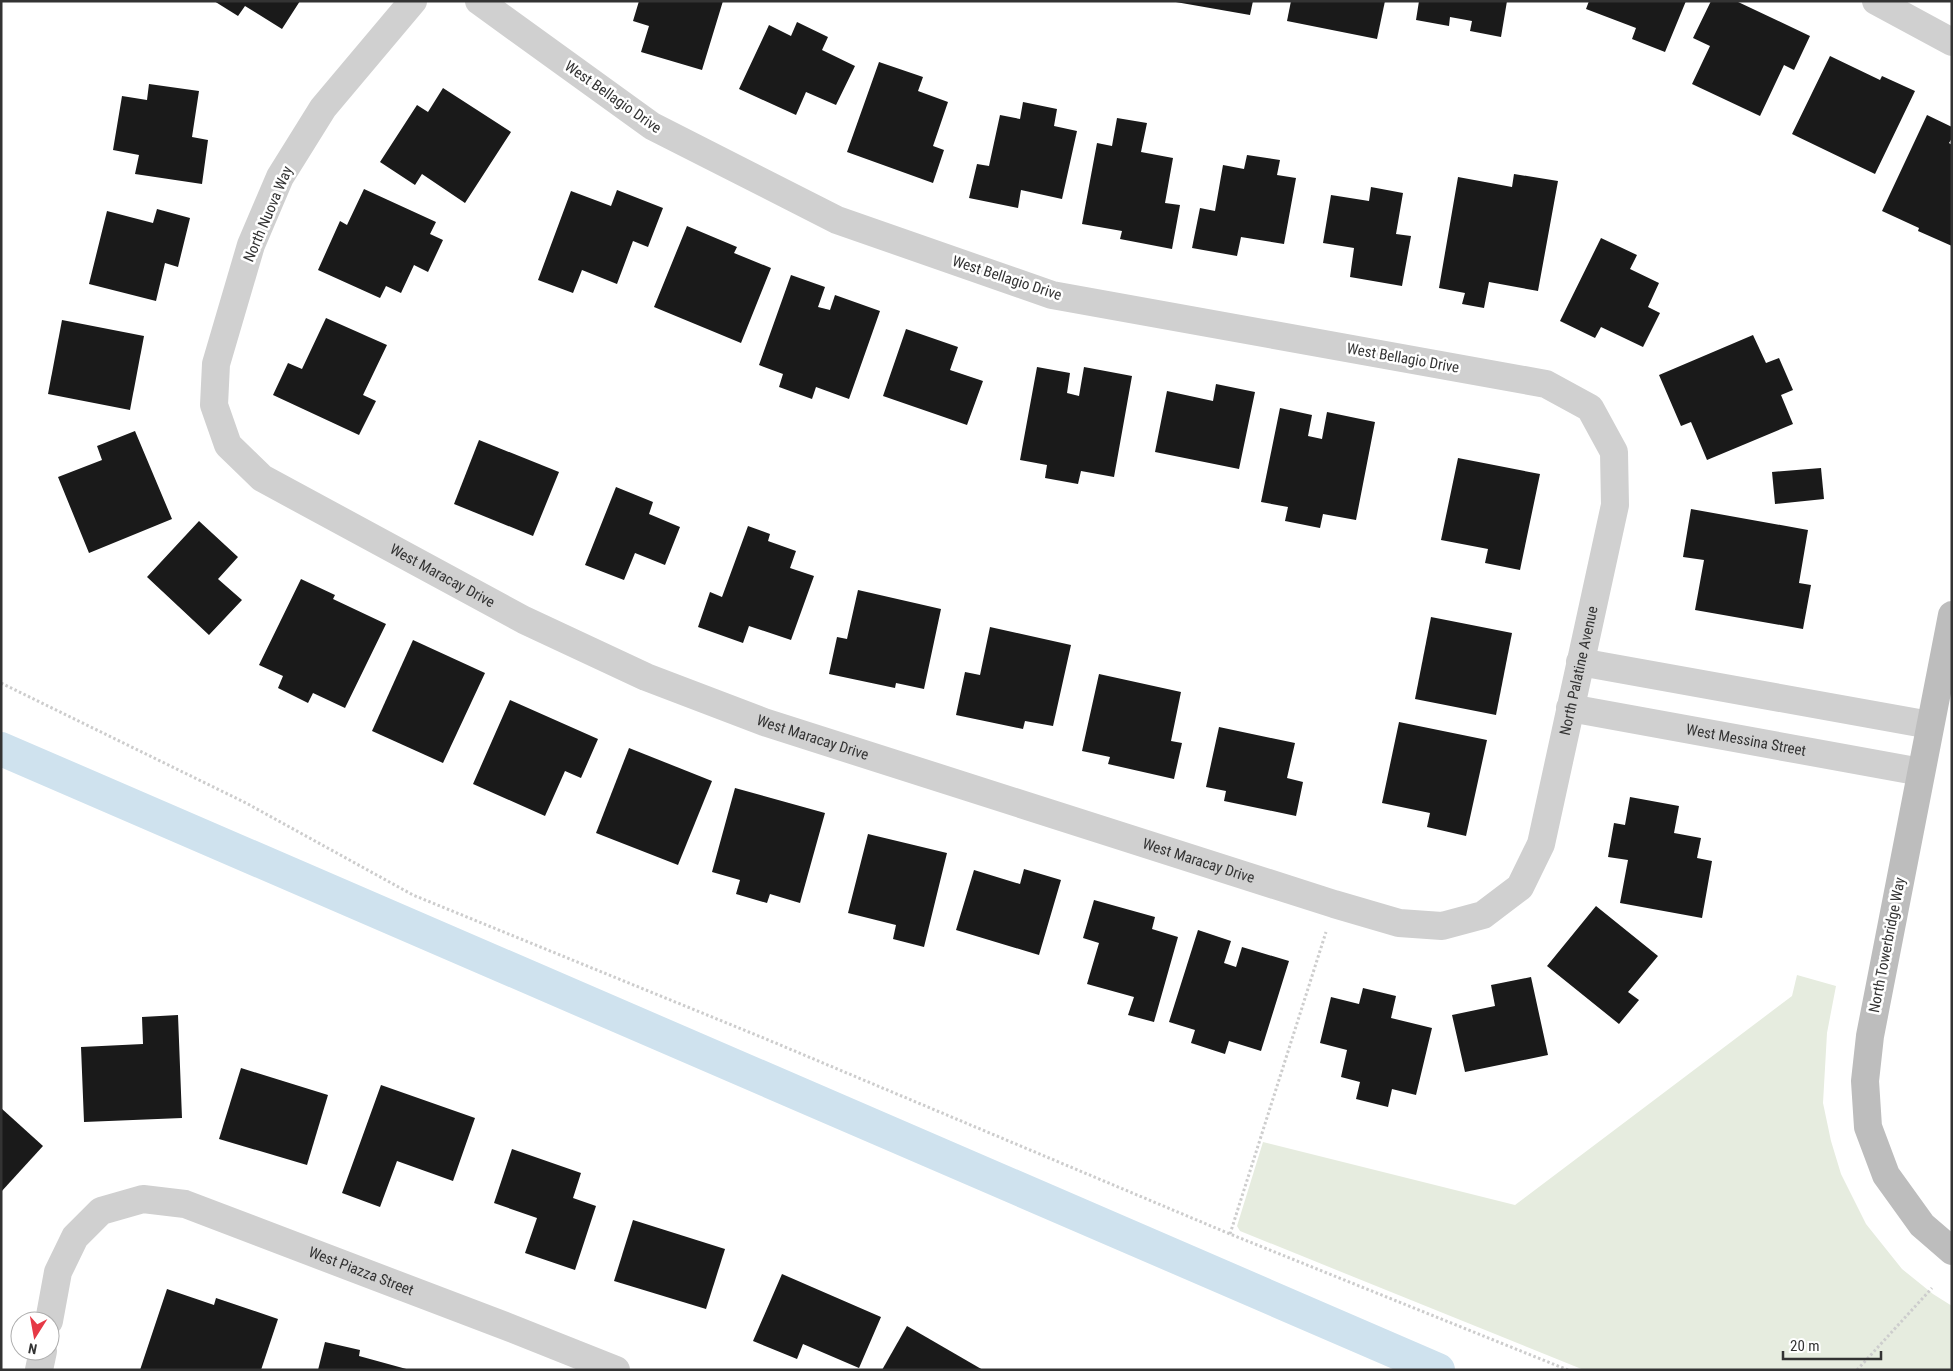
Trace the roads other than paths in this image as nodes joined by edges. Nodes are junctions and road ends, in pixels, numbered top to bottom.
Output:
1 (413, 1) edge
2 (479, 1) edge
3 (1876, 1) edge
4 (1952, 42) edge
5 (214, 405) joint
6 (1590, 408) joint
7 (1952, 615) edge
8 (1580, 662) junction
9 (1570, 708) junction
10 (1930, 725) junction
11 (1921, 772) junction
12 (1483, 915) joint
13 (1952, 1251) edge
14 (51, 1311) edge
15 (616, 1370) edge

1 - 5 street, North Nuova Way
2 - 6 street, West Bellagio Drive
3 - 4 street
5 - 12 street, West Maracay Drive
6 - 8 street, North Palatine Avenue
7 - 10 street, North Towerbridge Way
8 - 9 street, North Palatine Avenue
8 - 10 street
9 - 11 street, West Messina Street
9 - 12 street, North Palatine Avenue
10 - 11 street, North Towerbridge Way
11 - 13 street, North Towerbridge Way
14 - 15 street, West Piazza Street

